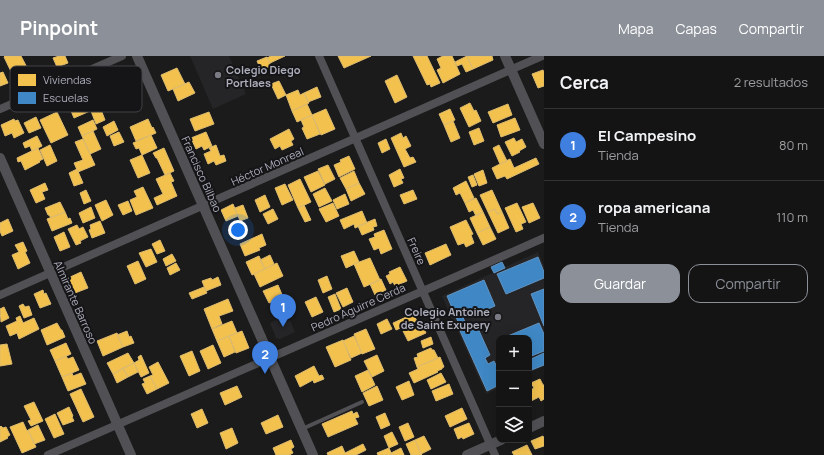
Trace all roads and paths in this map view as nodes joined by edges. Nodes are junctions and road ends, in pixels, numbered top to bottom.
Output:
1 (122, 56) edge
2 (137, 56) edge
3 (319, 56) edge
4 (505, 56) edge
5 (542, 56) edge
6 (99, 66) edge
7 (141, 66) edge
8 (142, 67) edge
9 (511, 70) junction
10 (10, 105) edge
11 (0, 109) edge
12 (356, 138) junction
13 (544, 144) edge
14 (0, 158) edge
15 (203, 206) junction
16 (544, 238) edge
17 (50, 272) junction
18 (423, 291) junction
19 (0, 295) edge
20 (270, 358) junction
21 (362, 402) dead end
22 (544, 421) edge
23 (118, 425) junction
24 (532, 427) edge
25 (302, 429) junction
26 (496, 443) edge
27 (491, 445) junction
28 (48, 455) edge
29 (131, 455) edge
30 (313, 455) edge
31 (467, 455) edge
32 (495, 455) edge

1 - 6 street
2 - 7 street, Francisco Bilbao
3 - 12 street, Freire
4 - 9 street
5 - 9 street, Héctor Monreal
8 - 15 street, Francisco Bilbao
9 - 12 street, Héctor Monreal
9 - 13 street
10 - 11 street
12 - 15 street, Héctor Monreal
12 - 18 street, Freire
14 - 17 street, Almirante Barroso
15 - 17 street, Héctor Monreal
15 - 20 street, Francisco Bilbao
16 - 18 street, Pedro Aguirre Cerda
17 - 19 street, Héctor Monreal
17 - 23 street, Almirante Barroso
18 - 20 street, Pedro Aguirre Cerda
18 - 27 street, Freire
20 - 23 street, Pedro Aguirre Cerda
20 - 25 street, Francisco Bilbao
21 - 25 lane
22 - 24 street
23 - 28 street, Pedro Aguirre Cerda
23 - 29 street, Almirante Barroso
25 - 30 street, Francisco Bilbao
26 - 27 street
27 - 31 street
27 - 32 street, Freire

